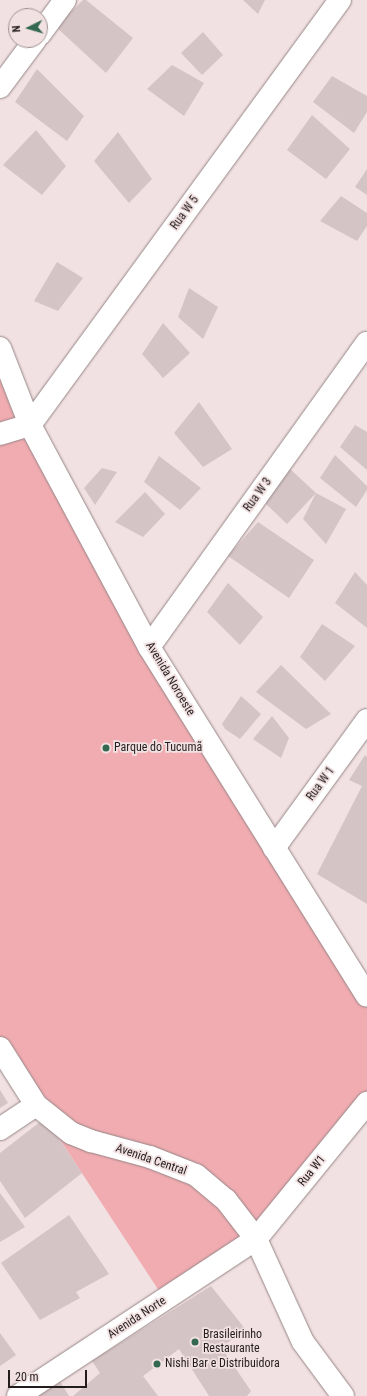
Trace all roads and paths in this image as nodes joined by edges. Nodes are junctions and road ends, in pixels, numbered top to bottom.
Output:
1 (65, 0) edge
2 (340, 0) edge
3 (48, 23) edge
4 (29, 48) edge
5 (0, 87) edge
6 (367, 343) edge
7 (0, 348) edge
8 (30, 425) junction
9 (0, 434) edge
10 (149, 647) junction
11 (367, 720) edge
12 (274, 848) junction
13 (367, 996) edge
14 (0, 1048) edge
15 (367, 1103) edge
16 (36, 1105) junction
17 (0, 1129) edge
18 (256, 1239) junction
19 (18, 1396) edge
20 (343, 1396) edge

1 - 3 street
2 - 8 street, Rua W 5
4 - 5 street
6 - 10 street, Rua W 3
7 - 8 street, Avenida Noroeste
8 - 9 street
8 - 10 street, Avenida Noroeste
10 - 12 street, Avenida Noroeste
11 - 12 street, Rua W 1
12 - 13 street, Avenida Noroeste
14 - 16 street, Avenida Central
15 - 18 street, Rua W1
16 - 17 street
16 - 18 street, Avenida Central
18 - 19 street, Avenida Norte
18 - 20 street, Avenida Central

